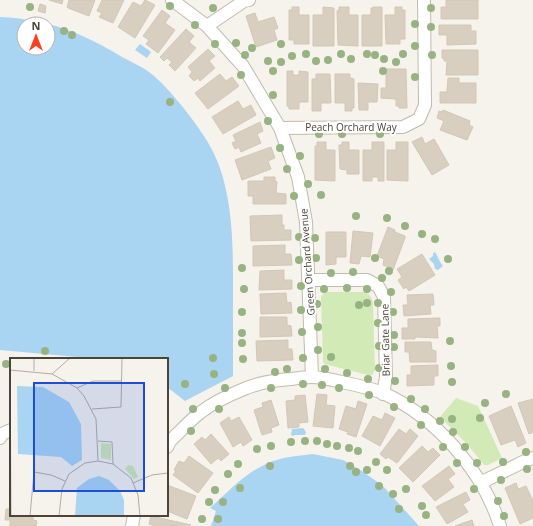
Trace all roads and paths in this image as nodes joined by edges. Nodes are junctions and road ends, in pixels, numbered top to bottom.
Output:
1 (172, 0) edge
2 (249, 0) edge
3 (424, 0) edge
4 (207, 26) junction
5 (280, 128) junction
6 (309, 280) junction
7 (312, 377) junction
8 (383, 394) junction
9 (10, 430) edge
10 (0, 438) edge
11 (168, 445) edge
12 (533, 458) edge
13 (480, 483) junction
14 (134, 516) edge
15 (132, 526) edge
16 (500, 526) edge

1 - 4 street, Green Orchard Avenue
2 - 4 street
3 - 5 street, Peach Orchard Way
4 - 5 street, Green Orchard Avenue
5 - 6 street, Green Orchard Avenue
6 - 7 street, Green Orchard Avenue
6 - 8 street, Briar Gate Lane
7 - 8 street
7 - 11 street
8 - 13 street
9 - 10 street
12 - 13 street
13 - 16 street
14 - 15 street

